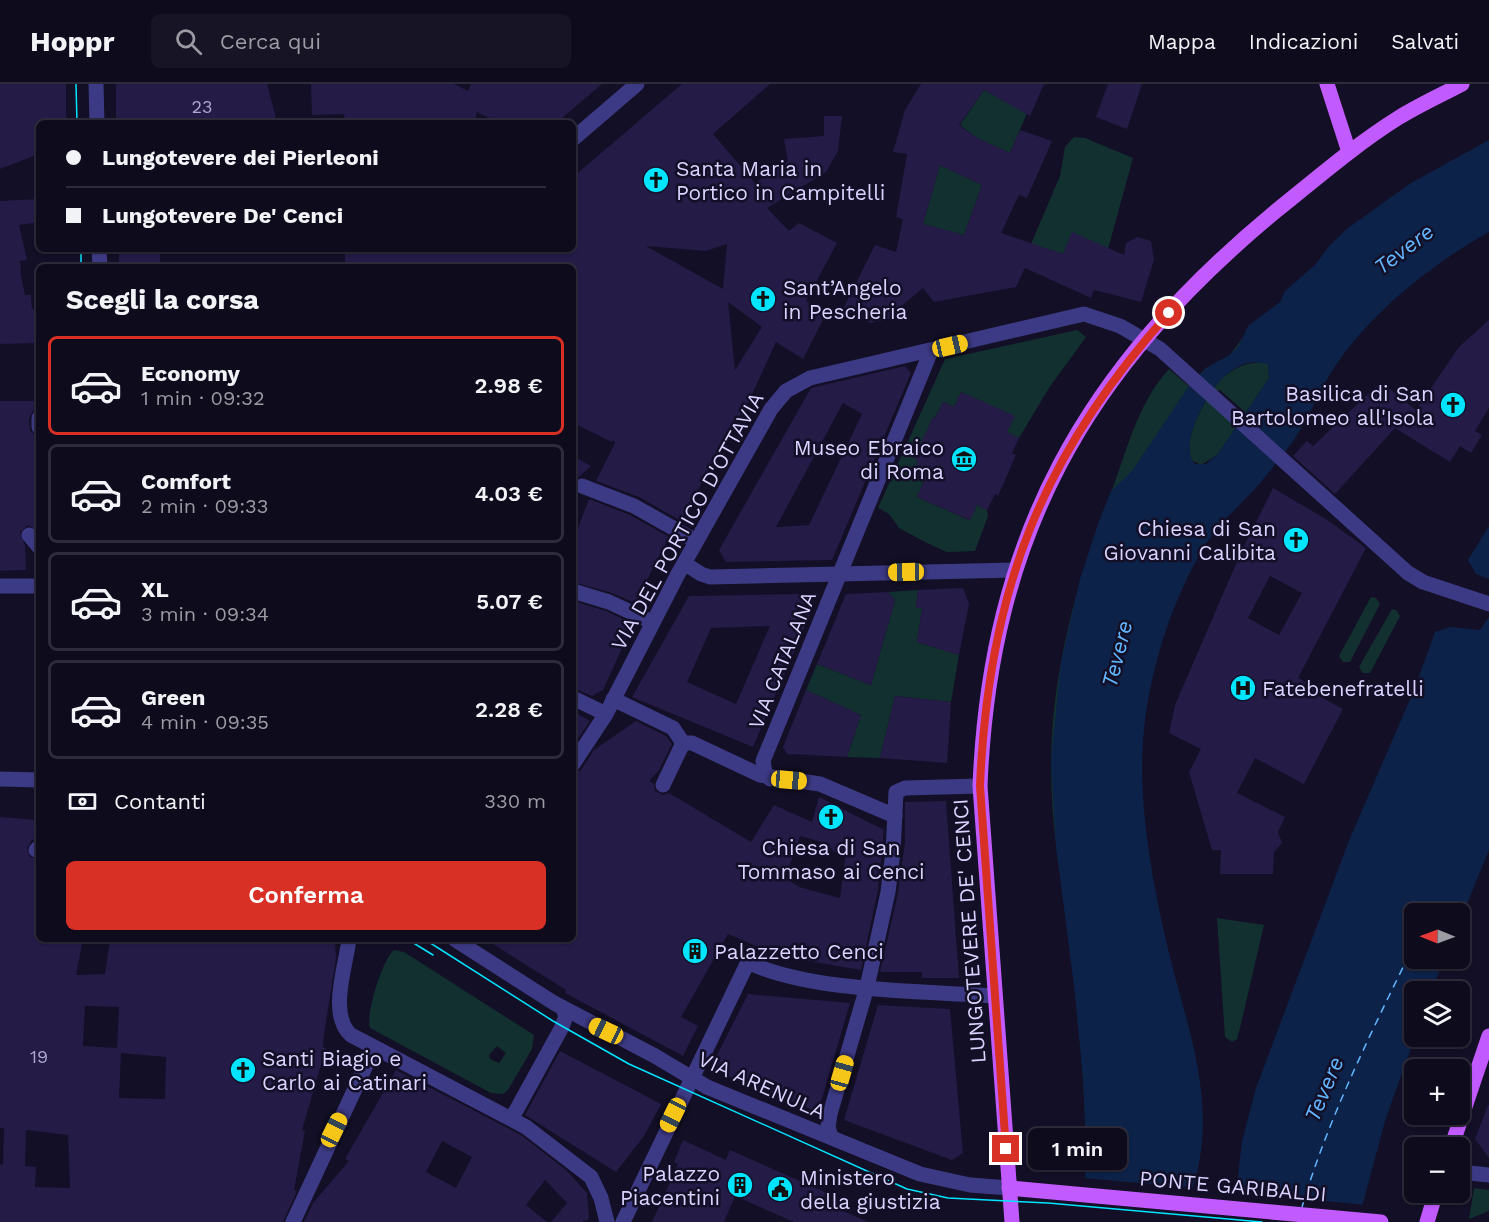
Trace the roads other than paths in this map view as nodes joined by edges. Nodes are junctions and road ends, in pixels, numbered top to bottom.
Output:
1 (96, 84) edge
2 (636, 84) edge
3 (1326, 84) edge
4 (1462, 84) edge
5 (97, 120) edge
6 (576, 136) edge
7 (1349, 152) junction
8 (1146, 339) junction
9 (931, 351) junction
10 (582, 486) dead end
11 (696, 541) junction
12 (684, 562) junction
13 (1015, 570) junction
14 (840, 574) junction
15 (0, 586) edge
16 (36, 586) edge
17 (576, 592) edge
18 (1489, 604) edge
19 (652, 622) junction
20 (576, 699) edge
21 (613, 699) junction
22 (606, 714) junction
23 (683, 743) junction
24 (576, 759) edge
25 (763, 761) junction
26 (744, 769) junction
27 (0, 779) edge
28 (770, 779) junction
29 (36, 780) edge
30 (663, 785) dead end
31 (980, 786) junction
32 (895, 816) junction
33 (350, 942) edge
34 (468, 944) edge
35 (867, 987) junction
36 (994, 996) junction
37 (563, 1009) junction
38 (1489, 1036) edge
39 (380, 1050) junction
40 (691, 1078) junction
41 (512, 1118) junction
42 (831, 1137) junction
43 (1455, 1137) edge
44 (1470, 1173) edge
45 (1489, 1175) edge
46 (1010, 1194) junction
47 (1433, 1203) edge
48 (1014, 1221) edge
49 (1377, 1221) edge
50 (294, 1222) edge
51 (607, 1222) edge
52 (623, 1222) edge
53 (1427, 1222) edge

1 - 5 street
2 - 6 street
3 - 7 main road
4 - 7 main road, LUNGOTEVERE DE' CENCI
7 - 8 main road, LUNGOTEVERE DE' CENCI
8 - 9 street, VIA DEL PORTICO D'OTTAVIA
8 - 13 main road, LUNGOTEVERE DE' CENCI
8 - 18 street
9 - 11 street, VIA DEL PORTICO D'OTTAVIA
9 - 14 street, VIA CATALANA
10 - 11 street
11 - 12 street, VIA DEL PORTICO D'OTTAVIA
12 - 14 street
12 - 19 street, VIA DEL PORTICO D'OTTAVIA
13 - 14 street
13 - 31 main road, LUNGOTEVERE DE' CENCI
14 - 25 street, VIA CATALANA
15 - 16 street
17 - 19 street
19 - 21 street, VIA DEL PORTICO D'OTTAVIA
20 - 22 street
21 - 22 street, VIA DEL PORTICO D'OTTAVIA
21 - 23 street
22 - 24 street, VIA DEL PORTICO D'OTTAVIA
23 - 26 street
23 - 30 street
25 - 26 street
25 - 28 street
26 - 28 street
27 - 29 street
28 - 32 street
31 - 32 street
31 - 36 main road, LUNGOTEVERE DE' CENCI
32 - 35 street
33 - 39 street
34 - 37 street, VIA ARENULA
35 - 36 street
35 - 40 street
35 - 42 street
36 - 46 main road, LUNGOTEVERE DE' CENCI
37 - 40 street, VIA ARENULA
37 - 41 street
38 - 43 main road
39 - 41 street
39 - 50 street
40 - 42 street, VIA ARENULA
40 - 52 street
41 - 51 street
42 - 46 street, VIA ARENULA
44 - 45 street
46 - 48 main road, LUNGOTEVERE DE' CENCI
46 - 49 main road, PONTE GARIBALDI
47 - 53 main road

